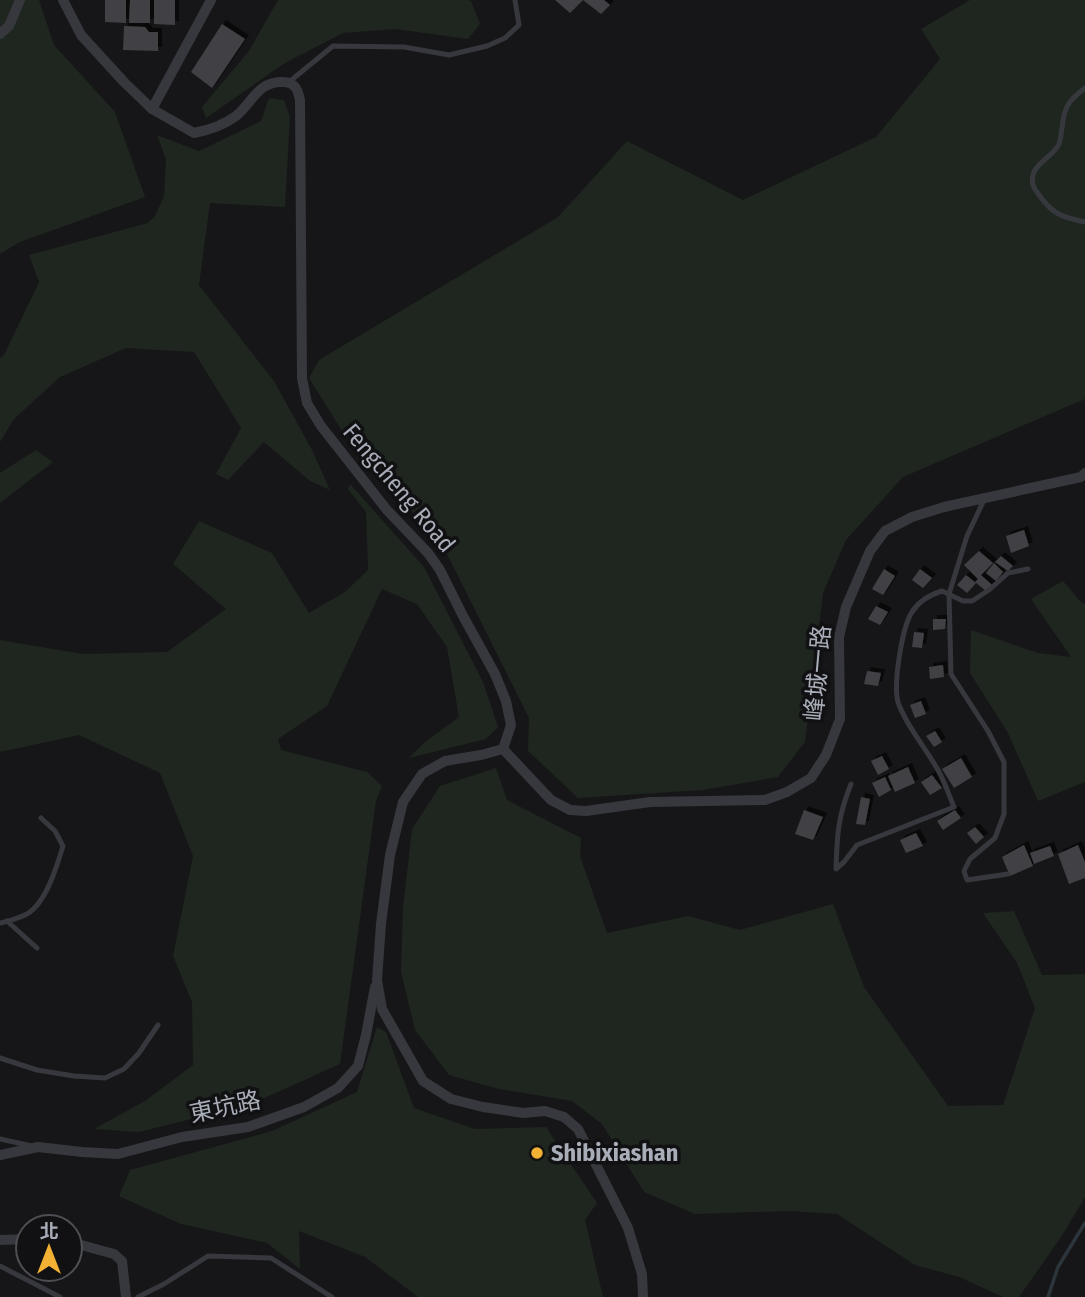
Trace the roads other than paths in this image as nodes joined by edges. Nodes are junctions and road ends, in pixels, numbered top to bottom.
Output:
1 (20, 0) edge
2 (63, 0) edge
3 (211, 0) edge
4 (514, 0) edge
5 (0, 34) edge
6 (289, 82) junction
7 (1085, 88) edge
8 (152, 109) junction
9 (1085, 222) edge
10 (1085, 473) edge
11 (985, 497) junction
12 (1028, 569) dead end
13 (949, 594) junction
14 (503, 749) junction
15 (851, 784) dead end
16 (41, 818) dead end
17 (1008, 874) dead end
18 (8, 921) junction
19 (0, 923) edge
20 (37, 948) dead end
21 (377, 980) junction
22 (158, 1025) dead end
23 (0, 1058) edge
24 (0, 1139) edge
25 (38, 1147) junction
26 (0, 1156) edge
27 (84, 1246) edge
28 (0, 1266) edge
29 (60, 1297) edge
30 (126, 1297) edge
31 (138, 1297) edge
32 (332, 1297) edge
33 (643, 1297) edge

1 - 5 street
2 - 8 street
3 - 8 street
4 - 6 lane
6 - 8 street
6 - 14 street, Fengcheng Road
7 - 9 lane
10 - 11 street, 峰城一路
11 - 13 lane
11 - 14 street, 峰城一路
12 - 13 lane
13 - 15 lane
13 - 17 lane
14 - 21 street
16 - 18 lane
18 - 19 lane
18 - 20 lane
21 - 25 street, 東坑路
21 - 33 street
22 - 23 lane
24 - 25 lane
25 - 26 street, 東坑路
27 - 30 street
28 - 29 lane
31 - 32 lane

